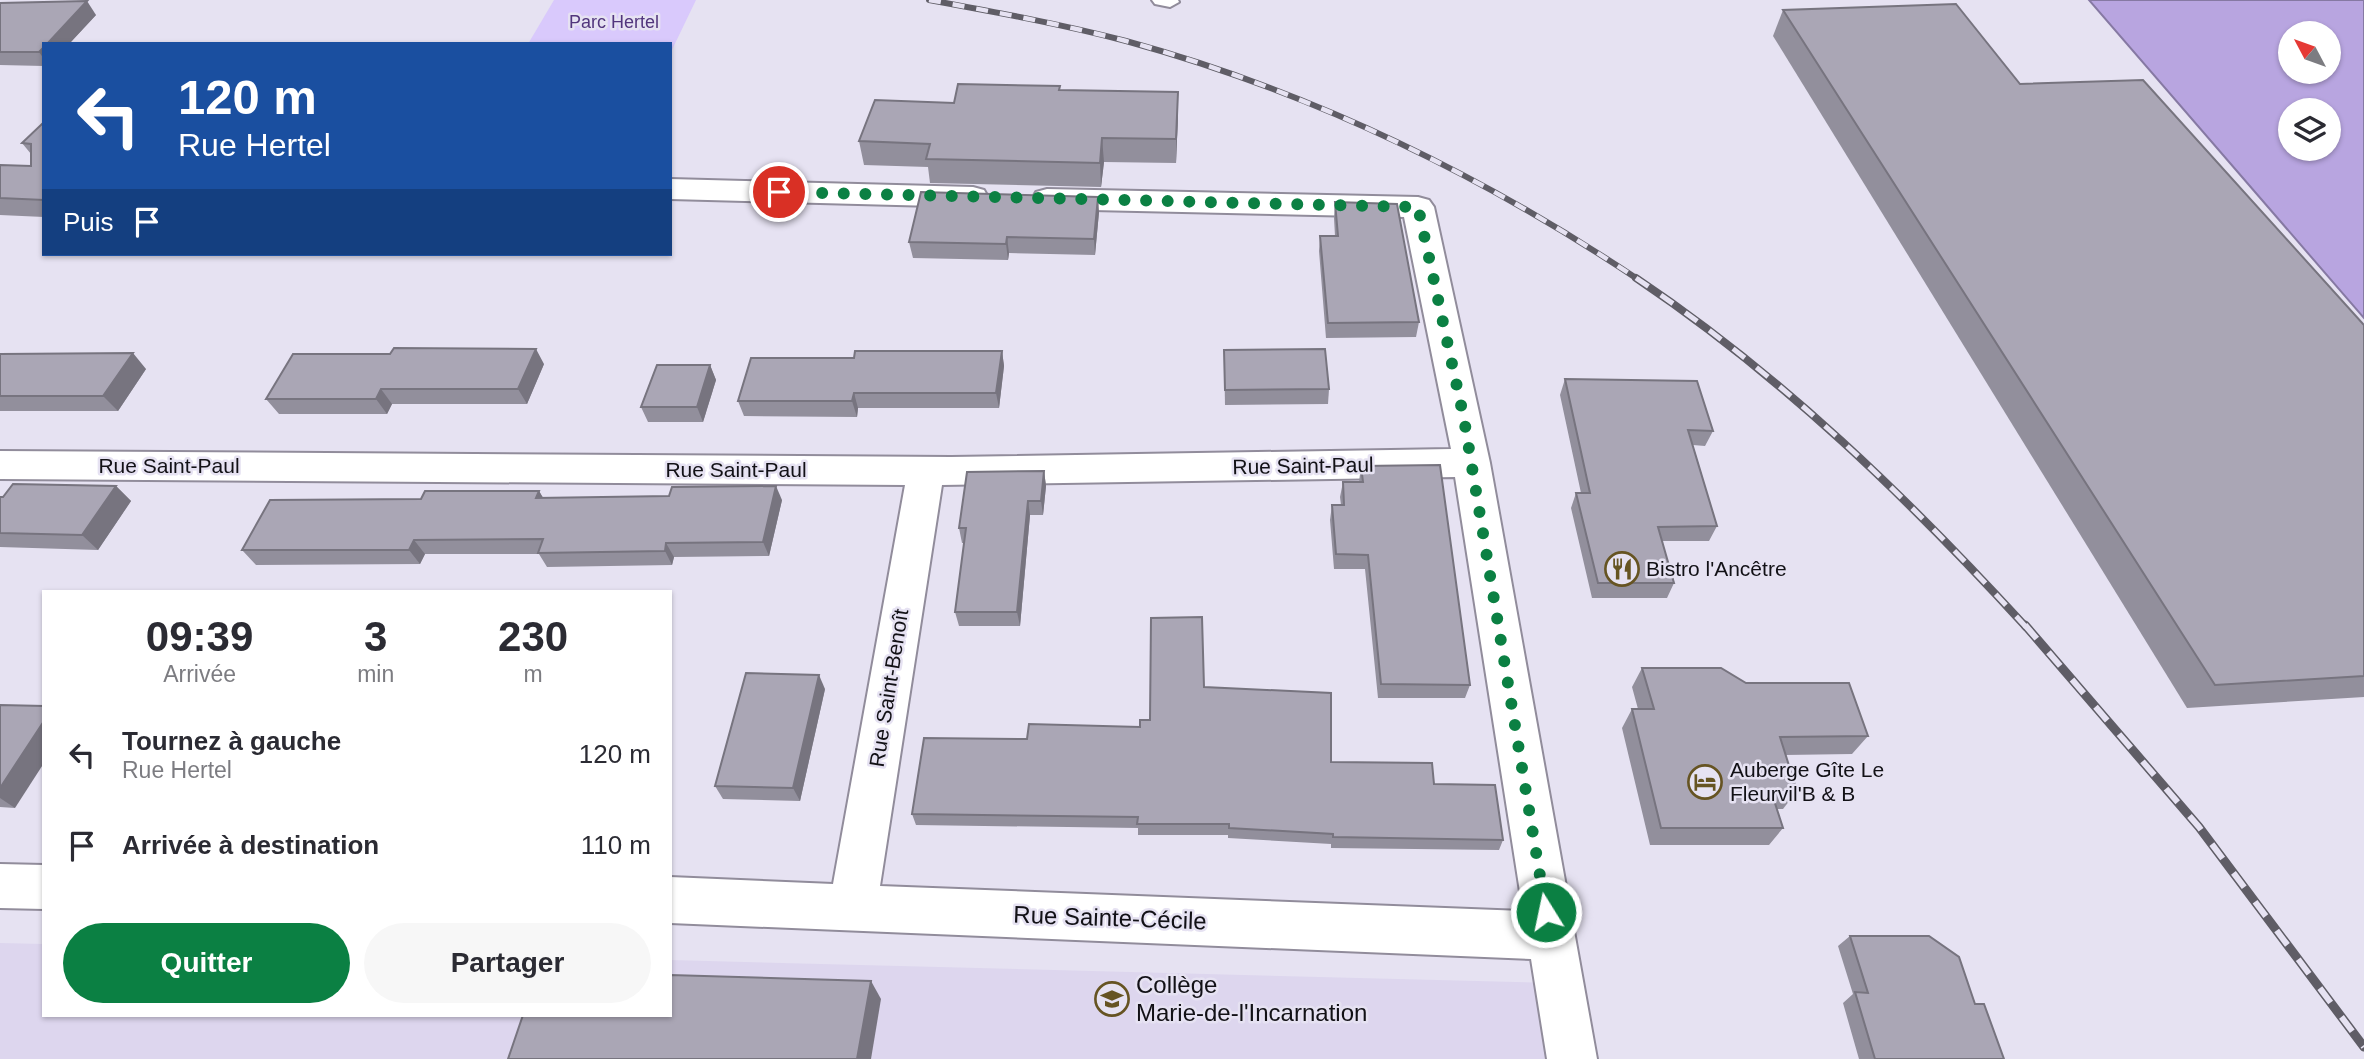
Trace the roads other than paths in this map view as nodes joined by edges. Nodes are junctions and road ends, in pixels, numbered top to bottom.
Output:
1 (672, 189) edge
2 (1472, 463) junction
3 (0, 465) edge
4 (926, 471) junction
5 (0, 886) edge
6 (42, 887) edge
7 (672, 900) edge
8 (853, 905) junction
9 (1550, 936) junction
10 (1572, 1059) edge

1 - 2 street
2 - 4 street, Rue Saint-Paul
2 - 9 street
3 - 4 street, Rue Saint-Paul
4 - 8 street, Rue Saint-Benoît
5 - 6 street
7 - 8 street, Rue Sainte-Cécile
8 - 9 street, Rue Sainte-Cécile
9 - 10 street

